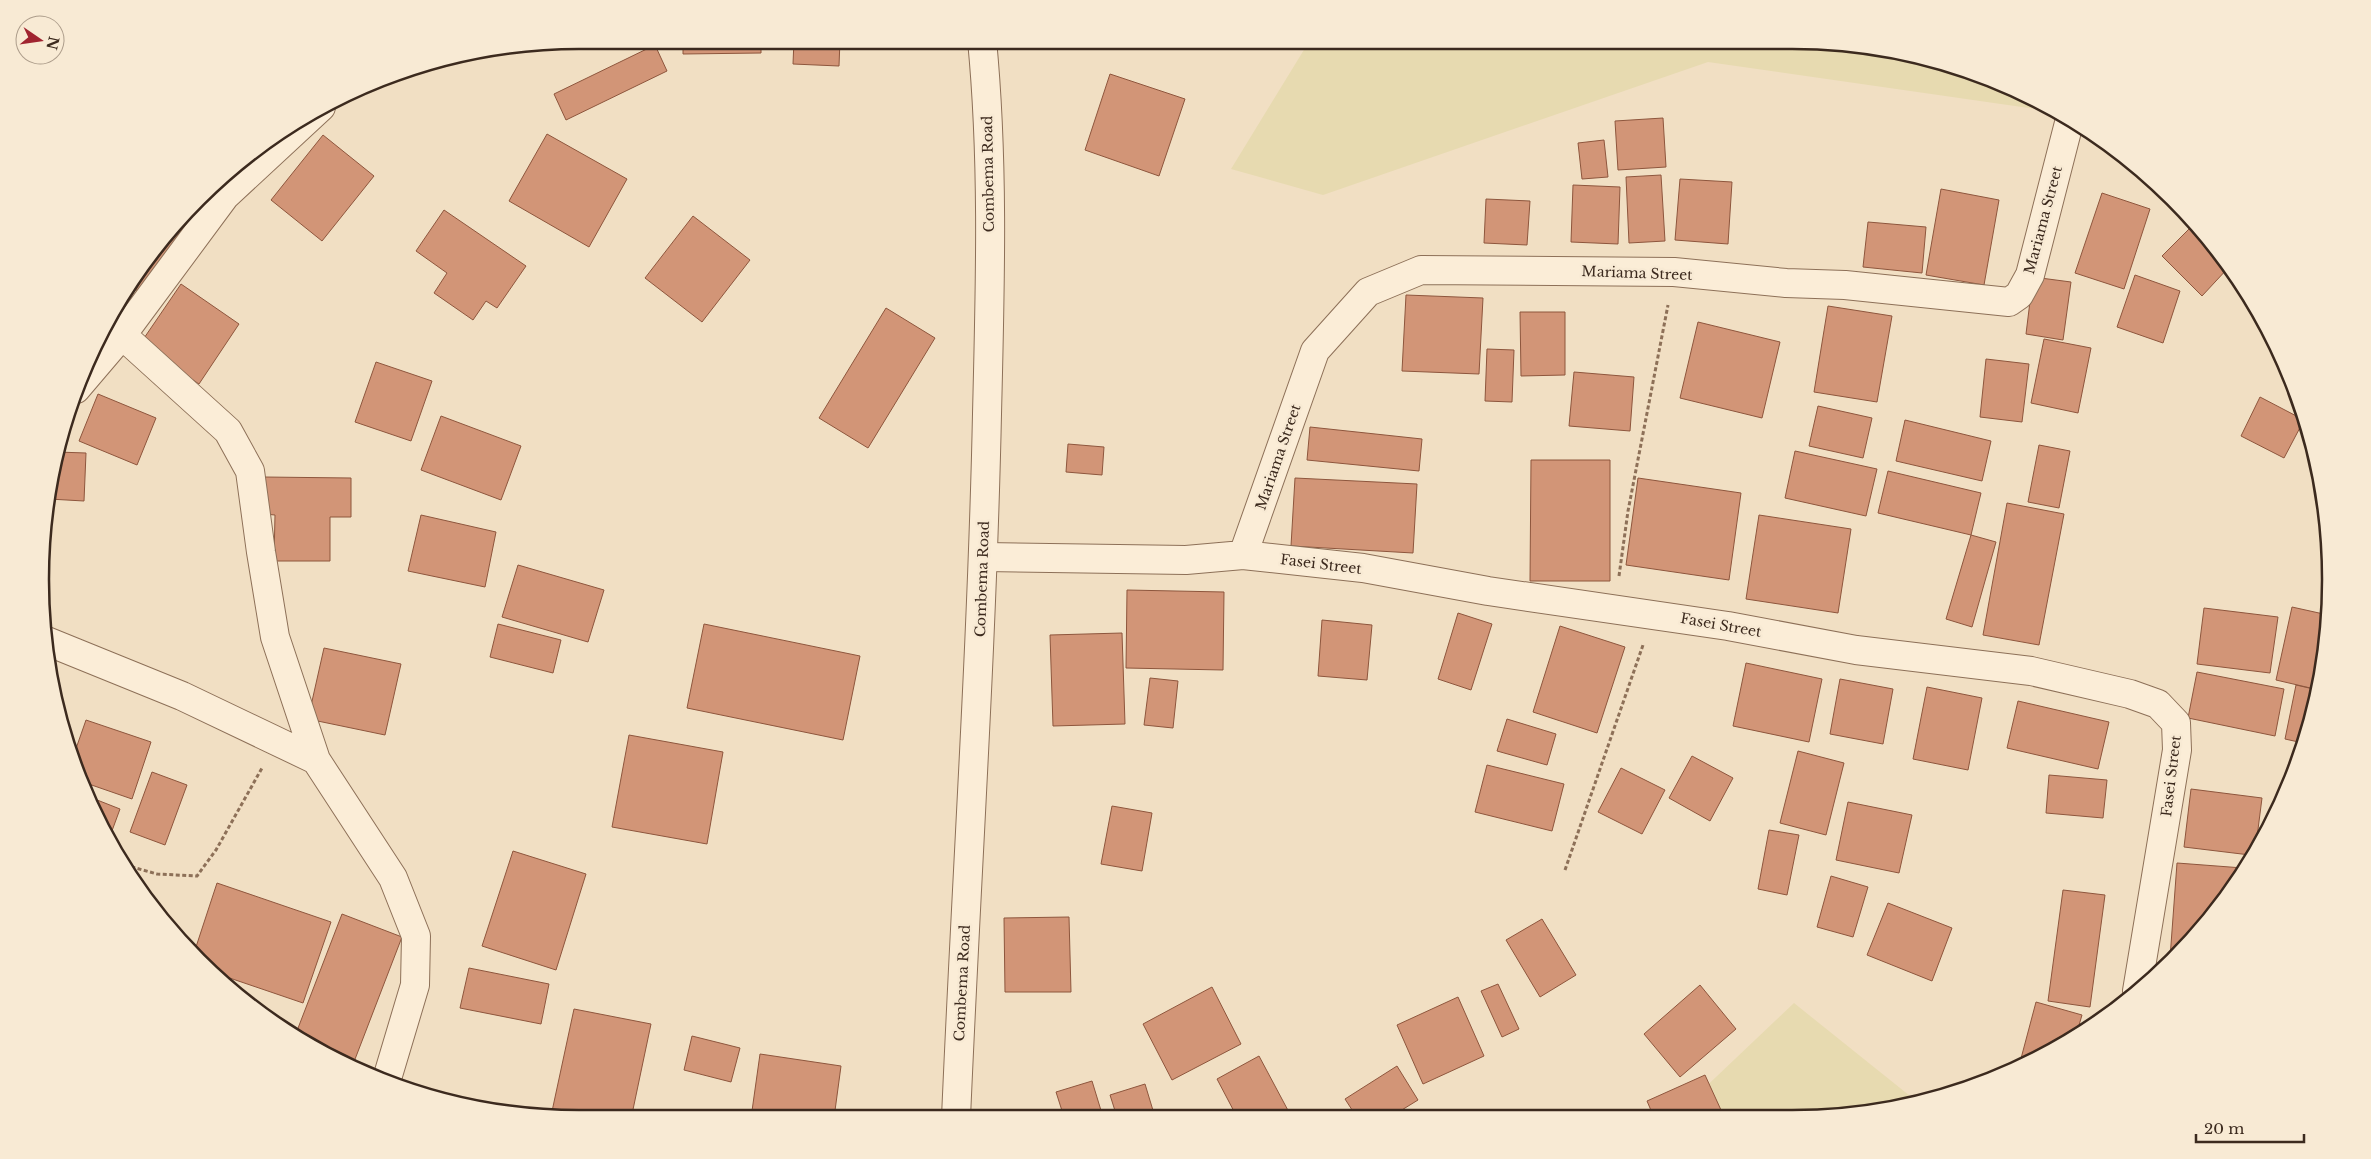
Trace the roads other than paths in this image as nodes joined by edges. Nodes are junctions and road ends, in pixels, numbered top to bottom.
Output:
1 (983, 49) edge
2 (2068, 127) edge
3 (278, 143) edge
4 (219, 192) edge
5 (122, 335) junction
6 (91, 371) edge
7 (1243, 555) junction
8 (984, 557) junction
9 (53, 643) edge
10 (316, 760) junction
11 (2139, 981) edge
12 (388, 1074) edge
13 (956, 1110) edge

1 - 8 street, Combema Road
2 - 7 street, Mariama Street
3 - 4 street
4 - 5 street
5 - 6 street
5 - 10 street
7 - 8 street, Fasei Street
7 - 11 street, Fasei Street
8 - 13 street, Combema Road
9 - 10 street
10 - 12 street

